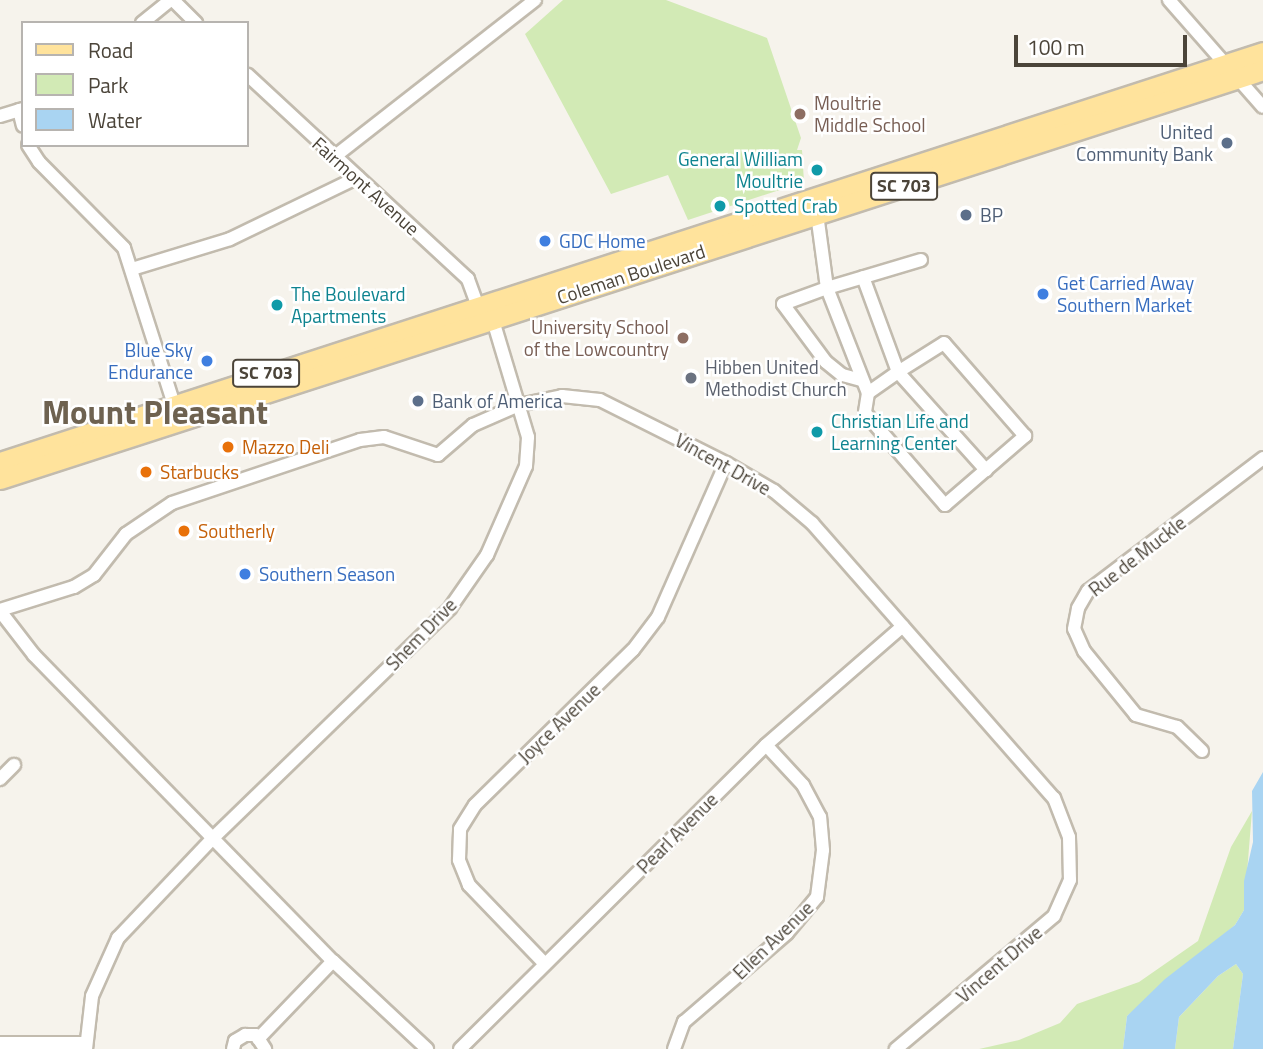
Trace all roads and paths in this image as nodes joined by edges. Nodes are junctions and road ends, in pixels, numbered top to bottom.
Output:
1 (172, 0) edge
2 (535, 0) edge
3 (1169, 0) edge
4 (145, 21) edge
5 (194, 21) edge
6 (1263, 52) edge
7 (1263, 70) edge
8 (1229, 72) junction
9 (248, 75) edge
10 (1263, 107) edge
11 (21, 109) edge
12 (0, 116) edge
13 (29, 147) edge
14 (334, 157) junction
15 (930, 160) junction
16 (358, 177) junction
17 (817, 214) junction
18 (622, 259) junction
19 (921, 260) dead end
20 (132, 270) junction
21 (863, 277) junction
22 (827, 288) junction
23 (477, 304) junction
24 (493, 320) junction
25 (345, 366) junction
26 (898, 372) junction
27 (861, 380) junction
28 (868, 393) junction
29 (173, 402) junction
30 (519, 405) junction
31 (1263, 458) edge
32 (0, 462) edge
33 (726, 463) junction
34 (986, 470) junction
35 (0, 480) edge
36 (0, 611) edge
37 (903, 626) junction
38 (765, 745) junction
39 (1202, 751) dead end
40 (14, 765) dead end
41 (0, 779) edge
42 (213, 838) junction
43 (333, 961) junction
44 (545, 964) junction
45 (0, 1043) edge
46 (261, 1044) edge
47 (86, 1046) edge
48 (233, 1049) edge
49 (427, 1049) edge
50 (460, 1049) edge
51 (674, 1049) edge
52 (896, 1049) edge

1 - 4 street
1 - 5 street
2 - 14 street
3 - 8 street
6 - 8 main road, Coleman Boulevard / SC 703
7 - 8 main road, Coleman Boulevard / SC 703
8 - 10 street
8 - 15 main road, Coleman Boulevard / SC 703
8 - 17 main road, Coleman Boulevard / SC 703
9 - 14 street, Fairmont Avenue
11 - 12 street
13 - 20 street
14 - 16 street, Fairmont Avenue
15 - 17 main road
15 - 18 main road, Coleman Boulevard / SC 703
16 - 20 street
16 - 23 street, Fairmont Avenue
17 - 22 street
17 - 24 main road, Coleman Boulevard / SC 703
18 - 23 main road, Coleman Boulevard / SC 703
18 - 24 main road
19 - 21 street
20 - 29 street
21 - 22 street
21 - 26 street
22 - 27 street
22 - 27 street
23 - 24 street, Shem Drive
23 - 25 main road
23 - 29 main road, Coleman Boulevard / SC 703
24 - 25 main road, Coleman Boulevard / SC 703
24 - 30 street, Shem Drive
25 - 35 main road, Coleman Boulevard / SC 703
26 - 28 street
26 - 34 street
26 - 34 street
27 - 28 street
28 - 34 street
29 - 32 main road, Coleman Boulevard / SC 703
30 - 33 street, Vincent Drive
30 - 36 street, Vincent Drive
30 - 42 street, Shem Drive
31 - 39 street, Rue de Muckle
33 - 37 street, Vincent Drive
33 - 44 street, Joyce Avenue
36 - 42 street
37 - 38 street, Pearl Avenue
37 - 52 street, Vincent Drive
38 - 44 street, Pearl Avenue
38 - 51 street, Ellen Avenue
40 - 41 street
42 - 43 street
42 - 47 street, Shem Drive
43 - 46 street
43 - 49 street
44 - 50 street, Pearl Avenue
45 - 47 street
46 - 48 street

